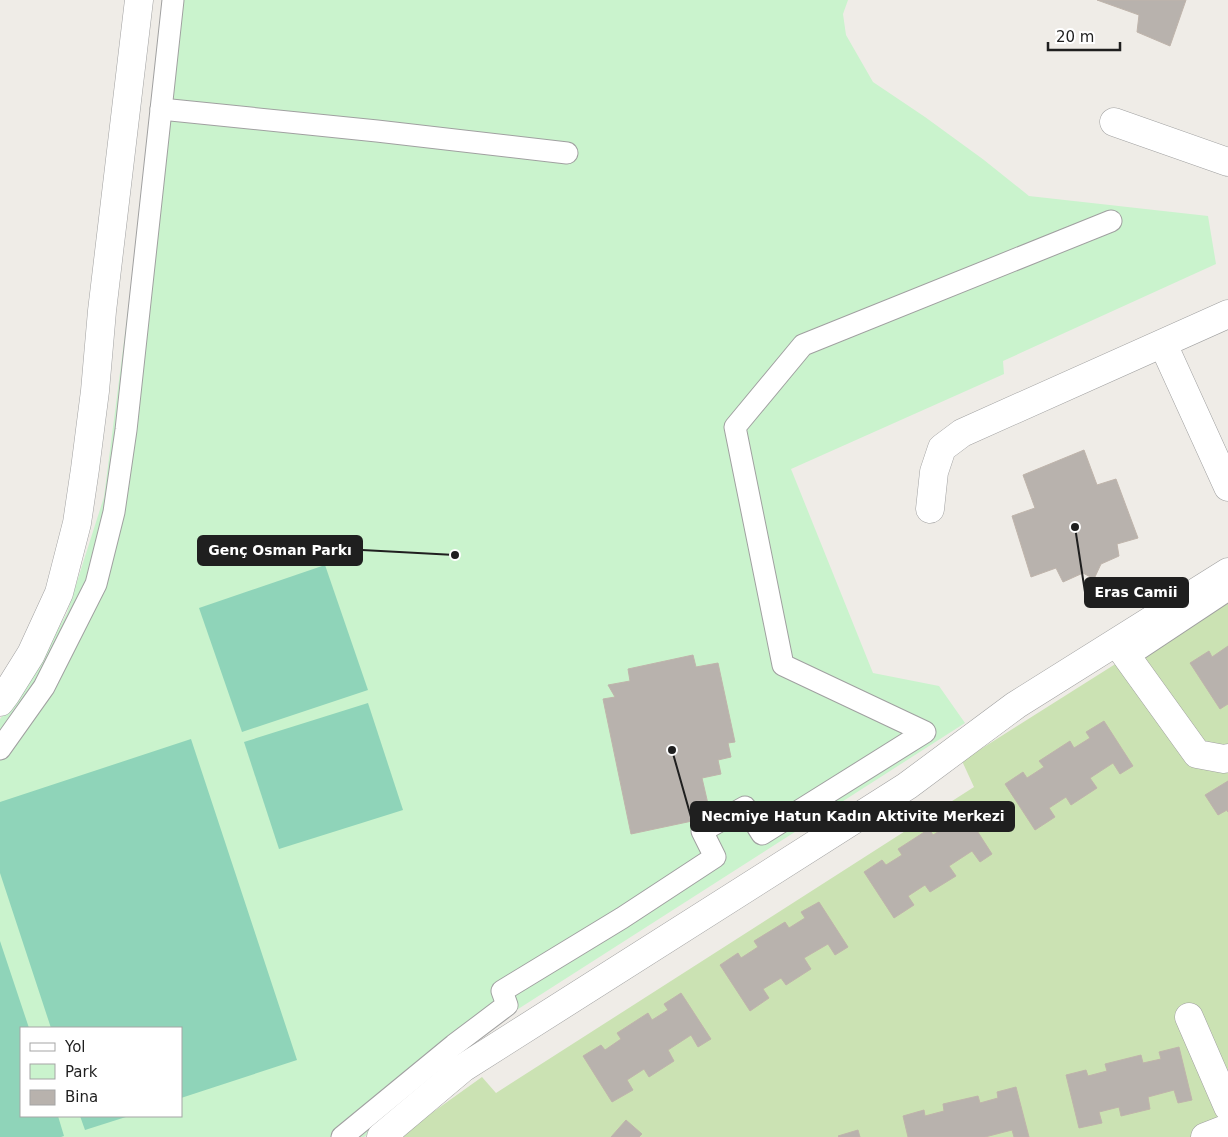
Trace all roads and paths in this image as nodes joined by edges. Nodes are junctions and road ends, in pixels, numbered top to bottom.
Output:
1 (139, 0) edge
2 (173, 0) edge
3 (162, 109) junction
4 (1114, 122) dead end
5 (567, 153) dead end
6 (1227, 159) edge
7 (1111, 221) dead end
8 (1228, 314) edge
9 (1163, 344) junction
10 (1228, 487) edge
11 (930, 509) dead end
12 (1228, 572) edge
13 (1228, 590) edge
14 (1126, 647) junction
15 (0, 702) edge
16 (0, 749) edge
17 (1228, 758) edge
18 (1189, 1017) dead end
19 (1228, 1107) edge
20 (1228, 1128) edge
21 (342, 1137) edge
22 (380, 1137) edge
23 (1205, 1137) edge

1 - 15 street
2 - 3 street
3 - 5 street
3 - 16 street
4 - 6 street
7 - 21 street
8 - 9 street
9 - 10 street
9 - 11 street
12 - 14 street
13 - 14 street
14 - 17 street
14 - 22 street
18 - 19 street
20 - 23 street

